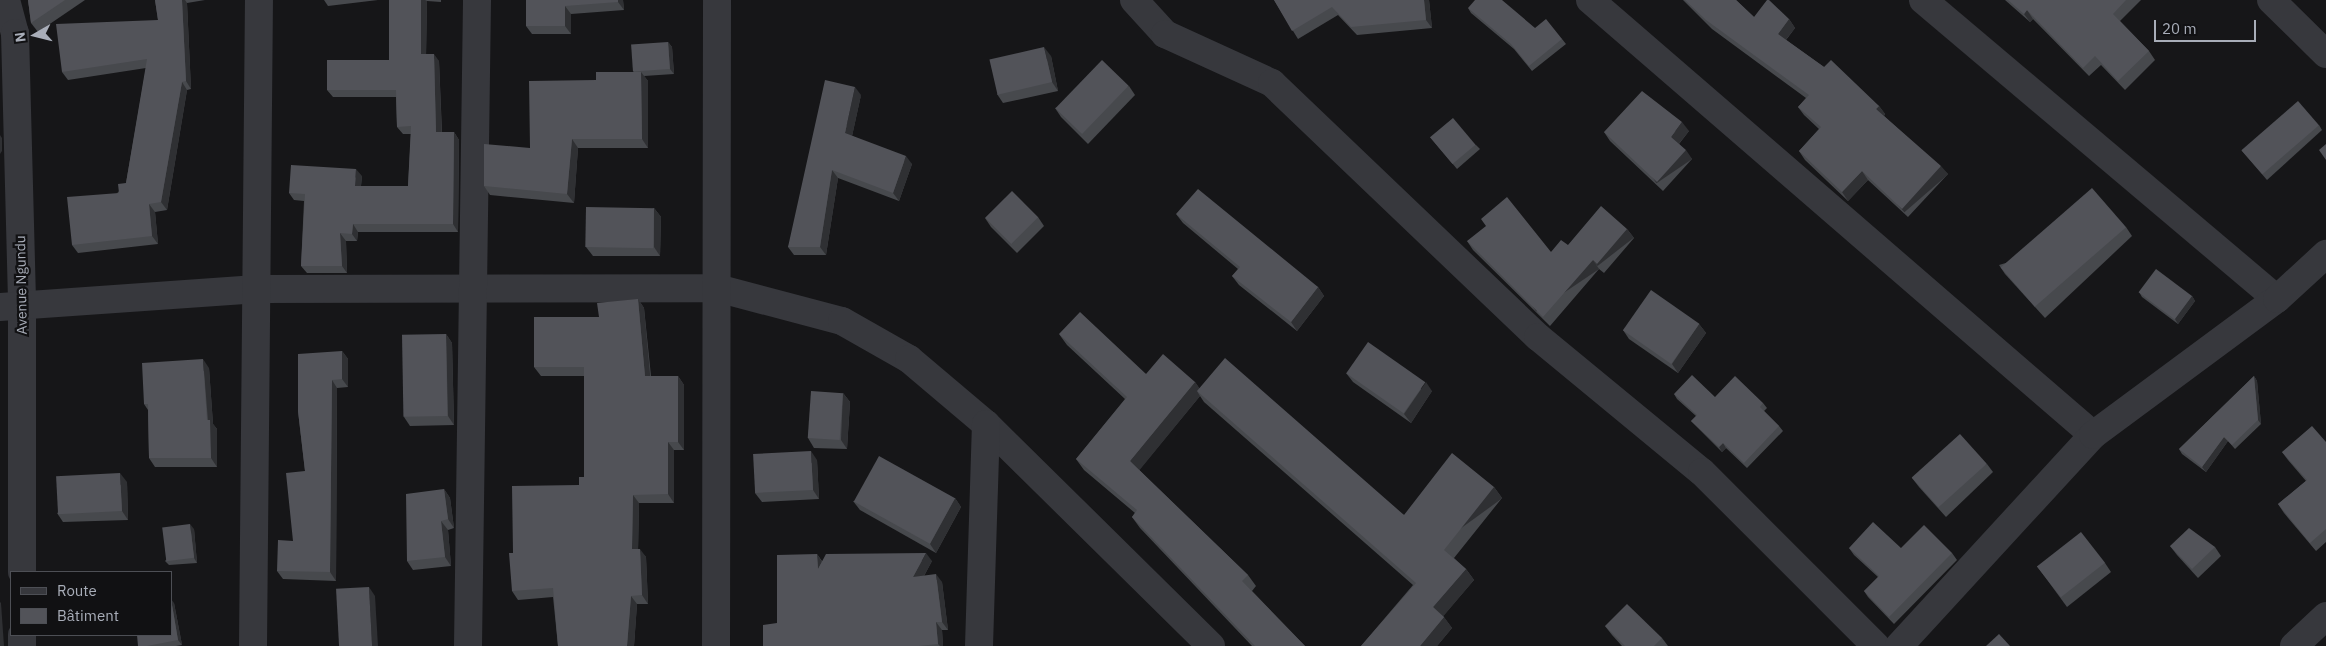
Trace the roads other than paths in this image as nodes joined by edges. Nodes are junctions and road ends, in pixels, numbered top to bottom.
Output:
1 (6, 0) edge
2 (259, 0) edge
3 (477, 0) edge
4 (717, 0) edge
5 (1134, 0) edge
6 (1590, 0) edge
7 (1923, 0) edge
8 (2271, 0) edge
9 (2326, 54) edge
10 (2326, 254) edge
11 (717, 288) junction
12 (256, 289) junction
13 (472, 289) junction
14 (2277, 298) junction
15 (11, 305) edge
16 (986, 424) junction
17 (2093, 435) junction
18 (22, 571) edge
19 (2326, 616) edge
20 (253, 646) edge
21 (468, 646) edge
22 (716, 646) edge
23 (979, 646) edge
24 (1211, 646) edge
25 (1876, 646) edge
26 (1899, 646) edge
27 (2294, 646) edge

1 - 15 street, Avenue Ngundu
2 - 12 street
3 - 13 street
4 - 11 street
5 - 25 street
6 - 17 street
7 - 14 street
8 - 9 street
10 - 14 street
11 - 13 street
11 - 16 street
11 - 22 street
12 - 13 street
12 - 15 street
12 - 20 street
13 - 21 street
14 - 17 street
15 - 18 street, Avenue Ngundu
16 - 23 street
16 - 24 street
17 - 26 street
19 - 27 street

